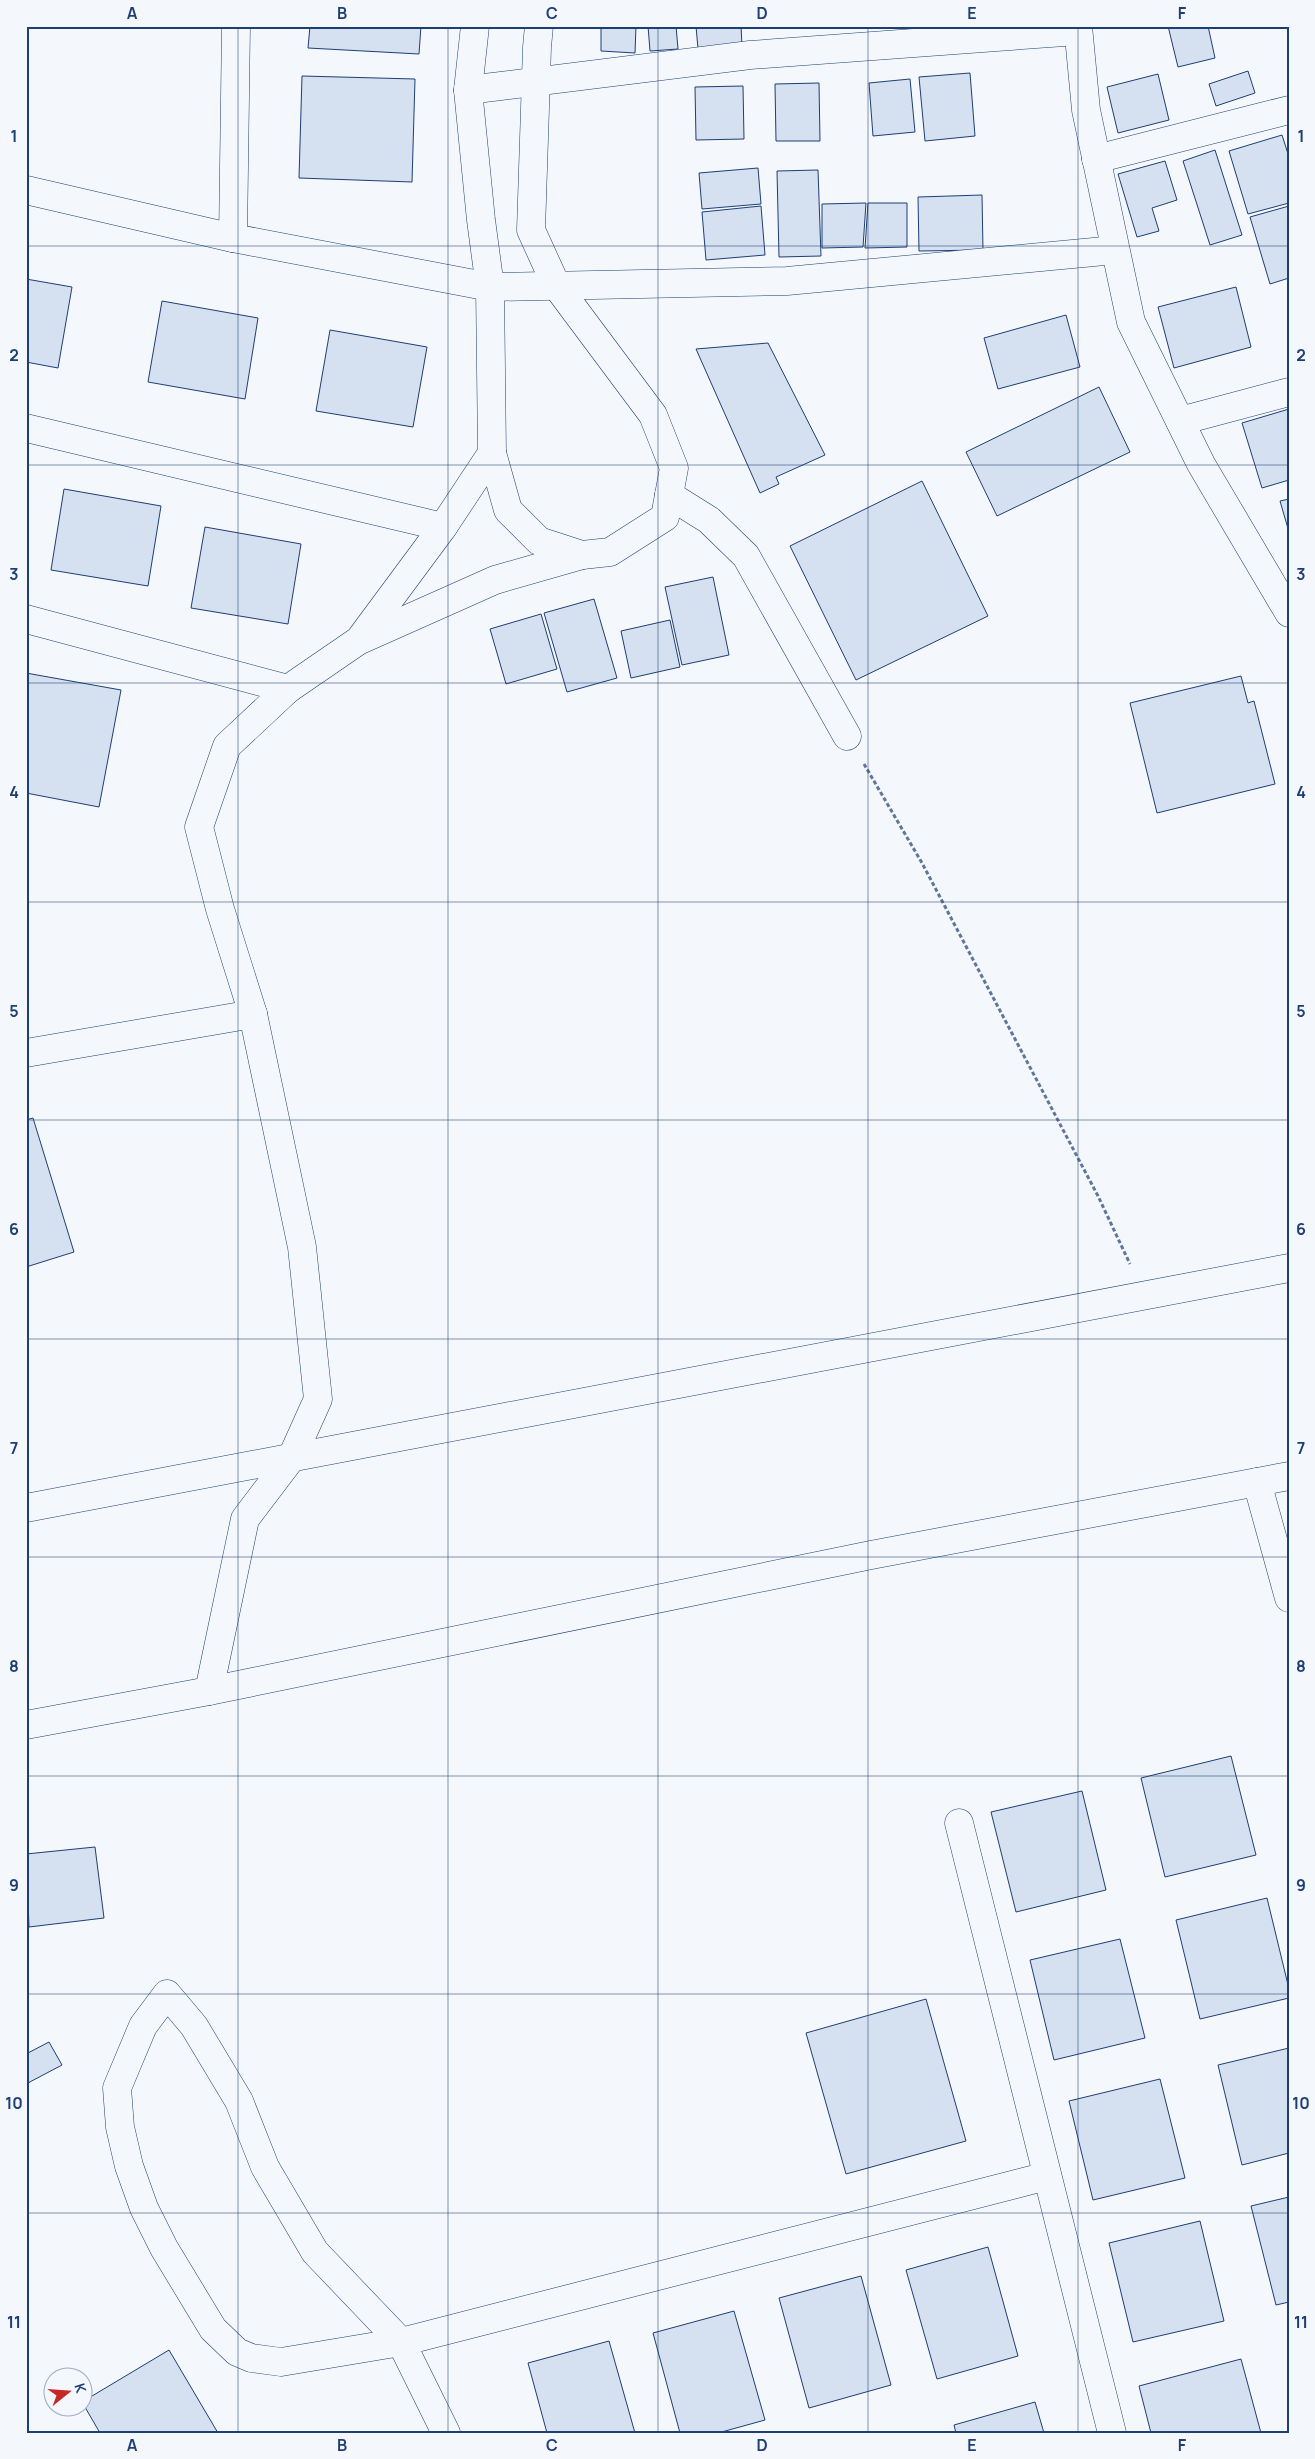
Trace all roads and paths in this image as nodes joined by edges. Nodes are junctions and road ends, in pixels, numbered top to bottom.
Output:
1 (236, 26) edge
2 (475, 26) edge
3 (540, 26) edge
4 (1078, 29) edge
5 (537, 81) junction
6 (468, 90) junction
7 (1289, 110) edge
8 (1096, 159) junction
9 (26, 190) edge
10 (233, 238) junction
11 (1115, 250) junction
12 (556, 285) junction
13 (490, 287) junction
14 (1289, 392) edge
15 (1180, 421) junction
16 (26, 428) edge
17 (492, 453) junction
18 (669, 495) junction
19 (443, 527) junction
20 (582, 555) junction
21 (1289, 613) edge
22 (26, 620) edge
23 (358, 641) junction
24 (288, 689) junction
25 (847, 736) joint
26 (253, 1014) junction
27 (26, 1053) edge
28 (1289, 1268) edge
29 (1143, 1296) junction
30 (292, 1458) junction
31 (1289, 1476) edge
32 (1257, 1482) junction
33 (26, 1508) edge
34 (1289, 1598) edge
35 (209, 1691) junction
36 (26, 1725) edge
37 (959, 1823) dead end
38 (1047, 2176) junction
39 (401, 2342) junction
40 (446, 2433) edge
41 (1112, 2433) edge

1 - 10 street
2 - 6 street
3 - 5 street
4 - 5 street
4 - 8 street
5 - 6 street
5 - 12 street
6 - 13 street
7 - 8 street
8 - 11 street
9 - 10 street
10 - 13 street
11 - 12 street
11 - 15 street
12 - 13 street
12 - 18 street
13 - 17 street
14 - 15 street
15 - 21 street
16 - 19 street
17 - 19 street
17 - 20 street
18 - 20 street
18 - 25 street
19 - 23 street
20 - 23 street
22 - 24 street
23 - 24 street
24 - 26 street
25 - 29 path
26 - 27 street
26 - 30 street
28 - 29 street
29 - 30 street
30 - 33 street
30 - 35 street
31 - 32 street
32 - 34 street
32 - 35 street
35 - 36 street
37 - 38 street
38 - 39 street
38 - 41 street
39 - 39 street
39 - 40 street

